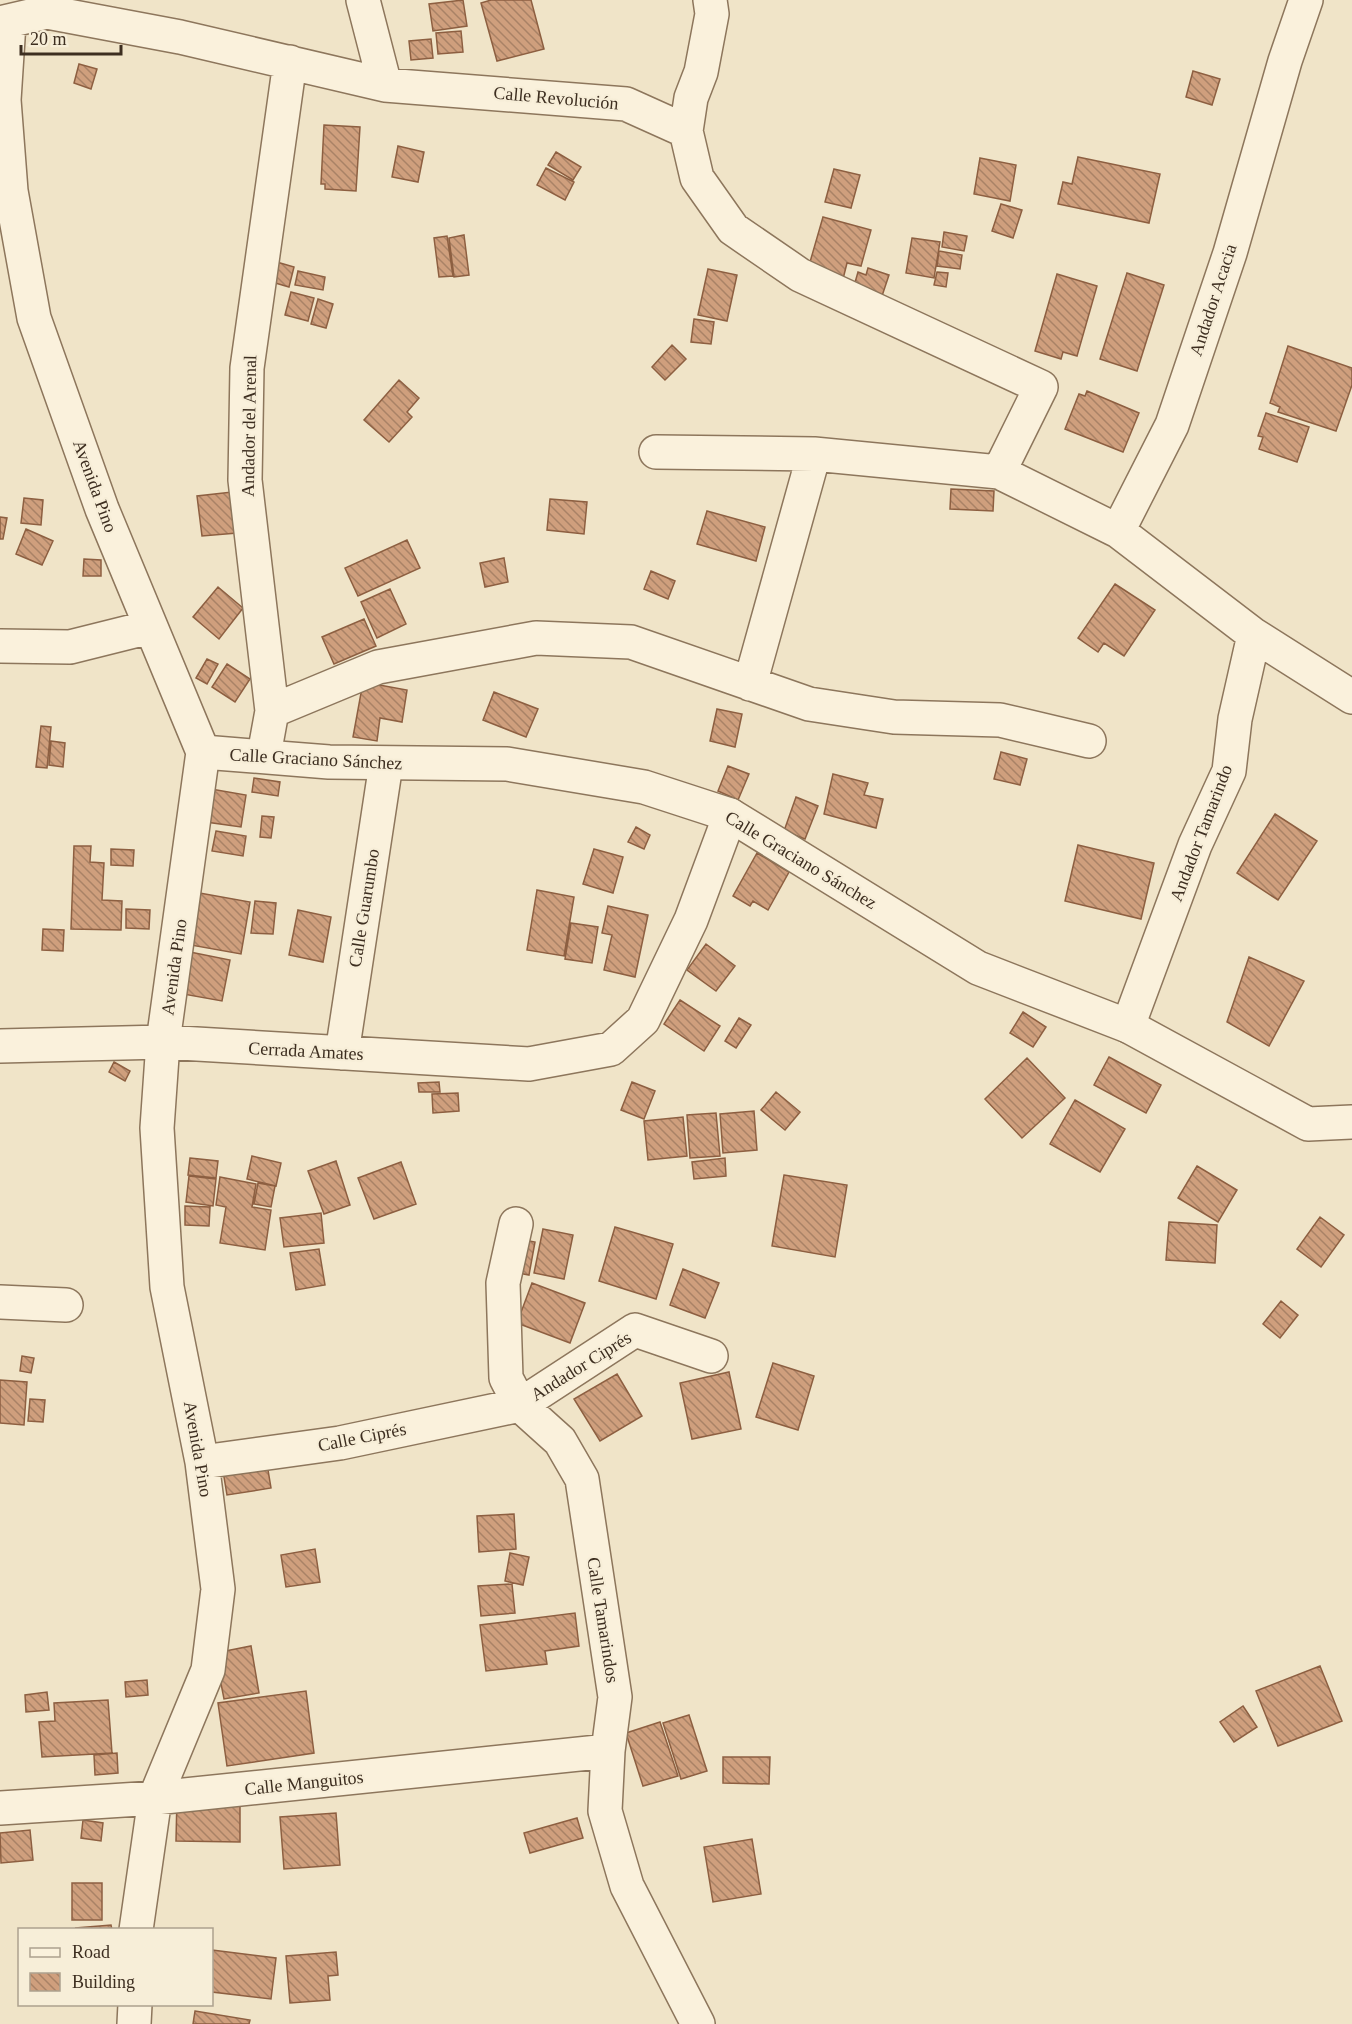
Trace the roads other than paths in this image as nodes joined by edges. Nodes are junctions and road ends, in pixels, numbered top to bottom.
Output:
1 (363, 0) edge
2 (710, 0) edge
3 (1306, 0) edge
4 (48, 6) edge
5 (3, 17) edge
6 (290, 62) junction
7 (385, 85) junction
8 (686, 131) junction
9 (656, 452) dead end
10 (813, 454) junction
11 (999, 472) junction
12 (1118, 531) junction
13 (150, 627) junction
14 (1254, 635) junction
15 (0, 646) edge
16 (750, 684) junction
17 (1352, 697) edge
18 (272, 711) junction
19 (1089, 741) dead end
20 (203, 752) junction
21 (264, 755) junction
22 (386, 764) junction
23 (730, 815) junction
24 (1128, 1026) junction
25 (164, 1042) junction
26 (0, 1046) edge
27 (342, 1053) junction
28 (1352, 1122) edge
29 (516, 1224) dead end
30 (0, 1302) edge
31 (66, 1305) dead end
32 (711, 1356) dead end
33 (520, 1405) junction
34 (202, 1462) junction
35 (608, 1751) junction
36 (155, 1798) junction
37 (0, 1808) edge
38 (136, 1928) edge
39 (135, 2006) edge
40 (134, 2024) edge
41 (698, 2024) edge

1 - 7 street
2 - 8 street
3 - 12 street, Andador Acacia
4 - 5 street, Calle Revolución
4 - 6 street, Calle Revolución
5 - 13 street, Avenida Pino
6 - 7 street, Calle Revolución
6 - 18 street, Andador del Arenal
7 - 8 street, Calle Revolución
8 - 11 street
9 - 10 street
10 - 11 street
10 - 16 street
11 - 12 street
12 - 14 street
13 - 15 street
13 - 20 street, Avenida Pino
14 - 17 street
14 - 24 street, Andador Tamarindo
16 - 18 street
16 - 19 street
18 - 21 street, Andador del Arenal
20 - 21 street, Calle Graciano Sánchez
20 - 25 street, Avenida Pino
21 - 22 street, Calle Graciano Sánchez
22 - 23 street, Calle Graciano Sánchez
22 - 27 street, Calle Guarumbo
23 - 24 street, Calle Graciano Sánchez
23 - 27 street, Cerrada Amates
24 - 28 street, Calle Graciano Sánchez
25 - 26 street, Cerrada Amates
25 - 27 street, Cerrada Amates
25 - 34 street, Avenida Pino
29 - 33 street, Calle Tamarindos
30 - 31 street
32 - 33 street, Andador Ciprés
33 - 34 street, Calle Ciprés
33 - 35 street, Calle Tamarindos
34 - 36 street, Avenida Pino
35 - 36 street, Calle Manguitos
35 - 41 street, Calle Tamarindos
36 - 37 street, Calle Manguitos
36 - 38 street, Avenida Pino
39 - 40 street

